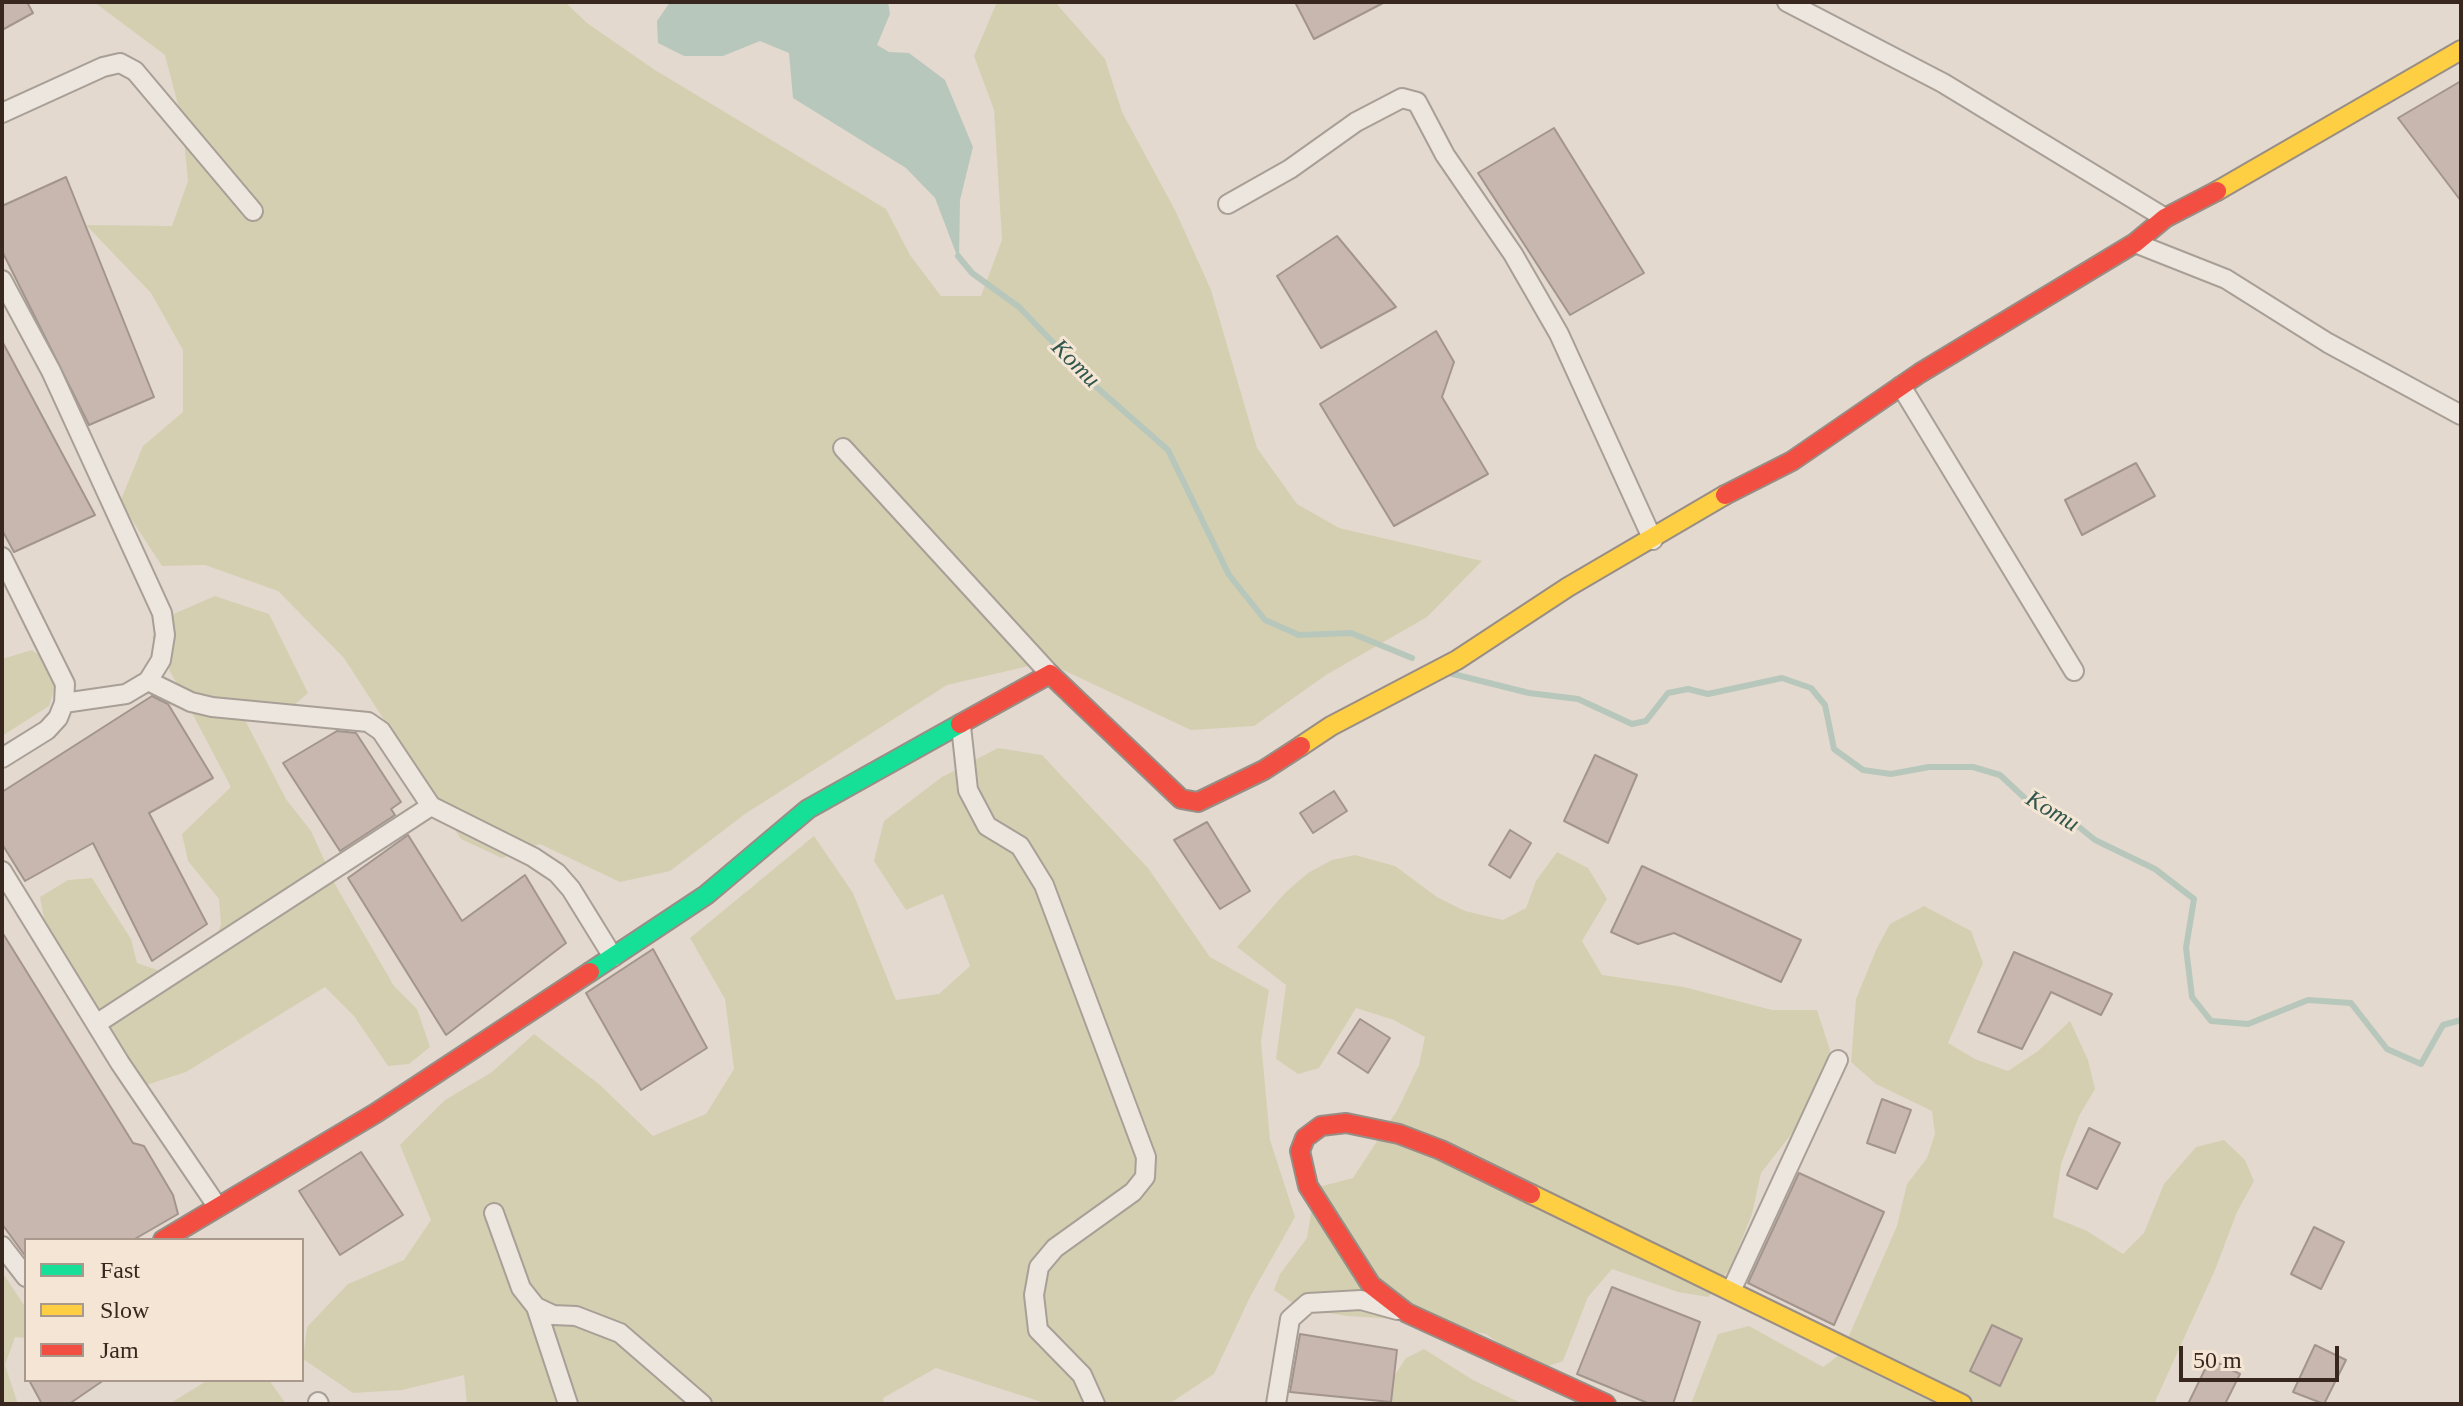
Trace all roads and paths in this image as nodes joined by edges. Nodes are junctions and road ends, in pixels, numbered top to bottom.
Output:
1 (1787, 2) edge
2 (2461, 50) edge
3 (2, 113) edge
4 (1228, 204) dead end
5 (253, 211) dead end
6 (2165, 218) junction
7 (2135, 243) junction
8 (2, 280) edge
9 (1901, 386) junction
10 (2461, 415) edge
11 (843, 448) dead end
12 (1653, 540) junction
13 (2, 557) edge
14 (2074, 671) dead end
15 (1050, 674) junction
16 (148, 681) junction
17 (64, 703) junction
18 (961, 726) junction
19 (2, 758) edge
20 (431, 806) junction
21 (2, 871) edge
22 (613, 957) junction
23 (96, 1024) junction
24 (1838, 1060) dead end
25 (217, 1206) junction
26 (494, 1213) dead end
27 (166, 1238) edge
28 (2, 1246) edge
29 (24, 1274) edge
30 (1731, 1291) junction
31 (536, 1307) junction
32 (1407, 1313) junction
33 (568, 1404) edge
34 (702, 1404) edge
35 (1095, 1404) edge
36 (1276, 1404) edge
37 (1606, 1404) edge
38 (1962, 1404) edge

1 - 6 street
2 - 6 street
3 - 5 street
4 - 12 street
6 - 7 street
7 - 9 street
7 - 10 street
8 - 16 street
9 - 12 street
9 - 14 street
11 - 15 street
12 - 15 street
13 - 17 street
15 - 18 street
16 - 17 street
16 - 20 street
17 - 19 street
18 - 22 street
18 - 35 street
20 - 22 street
20 - 23 street
21 - 23 street
22 - 25 street
23 - 25 street
24 - 30 street
25 - 27 street
26 - 31 street
28 - 29 street
30 - 32 street
30 - 38 street
31 - 33 street
31 - 34 street
32 - 36 street
32 - 37 street

